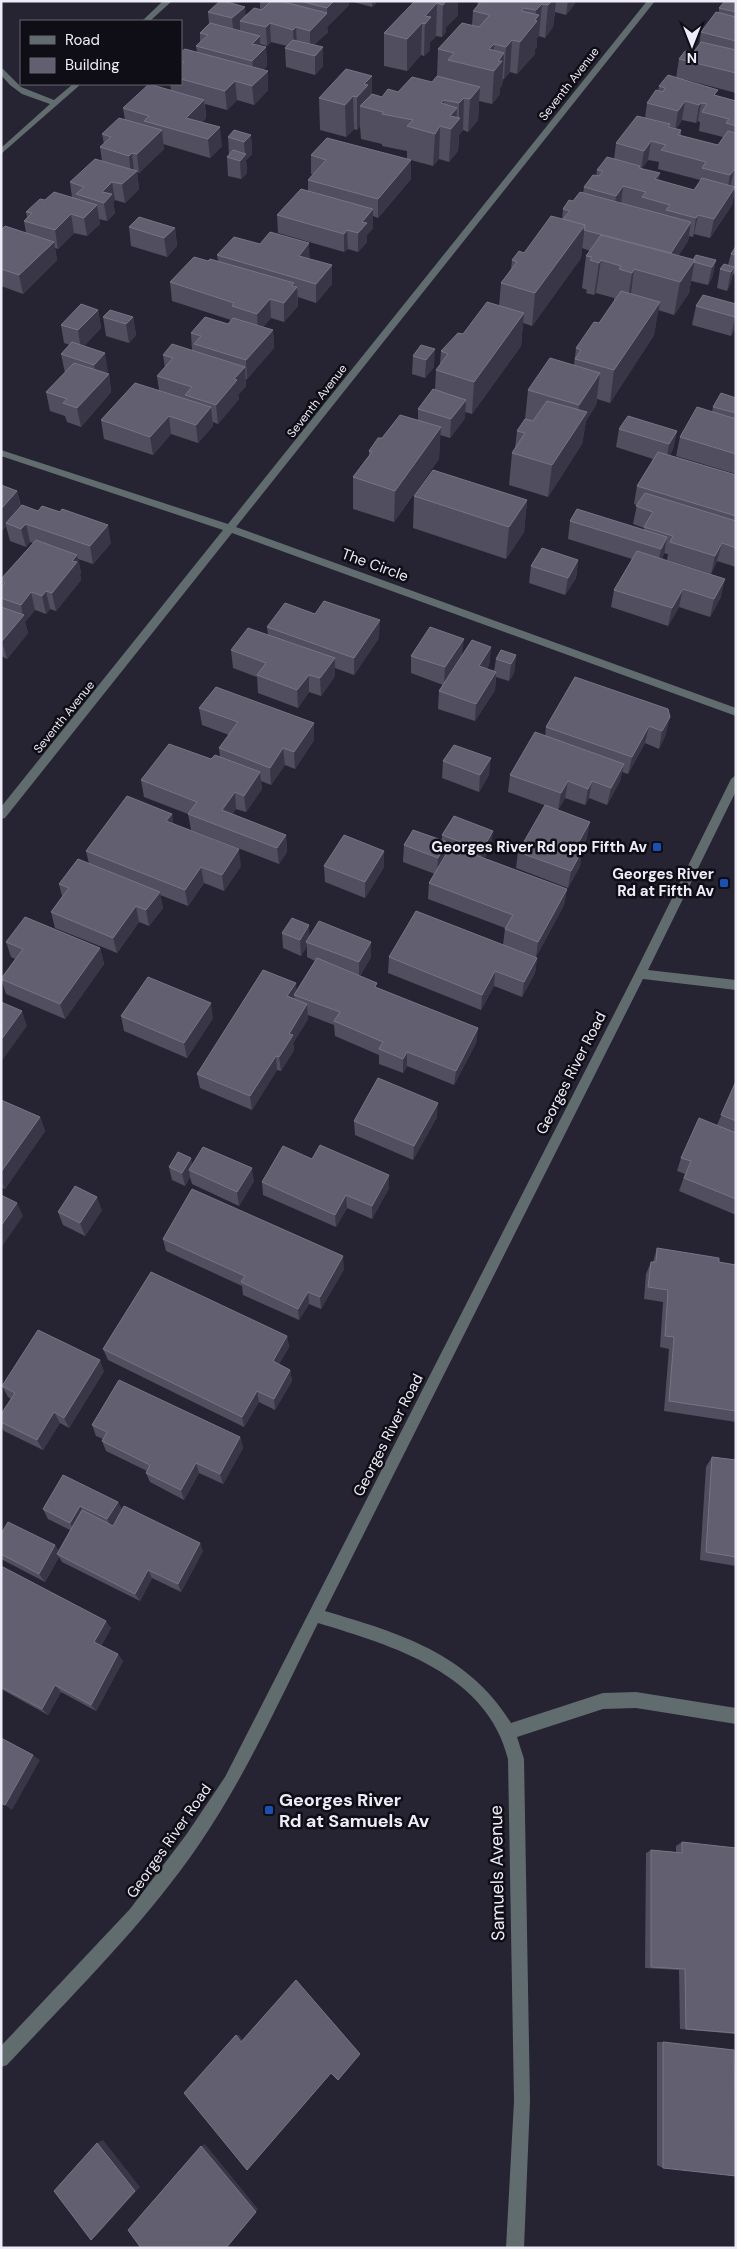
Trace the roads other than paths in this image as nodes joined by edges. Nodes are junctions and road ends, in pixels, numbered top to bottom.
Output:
1 (168, 1) edge
2 (651, 1) edge
3 (147, 20) edge
4 (1, 69) edge
5 (76, 85) edge
6 (55, 103) junction
7 (1, 152) edge
8 (1, 453) edge
9 (231, 529) junction
10 (736, 712) edge
11 (736, 779) edge
12 (1, 815) edge
13 (640, 974) junction
14 (736, 985) edge
15 (315, 1615) junction
16 (736, 1716) edge
17 (508, 1732) junction
18 (1, 2059) edge
19 (515, 2248) edge

1 - 3 street
2 - 9 street, Seventh Avenue
4 - 6 street
5 - 6 street
6 - 7 street
8 - 9 street, The Circle
9 - 10 street, The Circle
9 - 12 street, Seventh Avenue
11 - 13 street, Georges River Road
13 - 14 street
13 - 15 street, Georges River Road
15 - 17 street, Samuels Avenue
15 - 18 street, Georges River Road
16 - 17 street
17 - 19 street, Samuels Avenue

